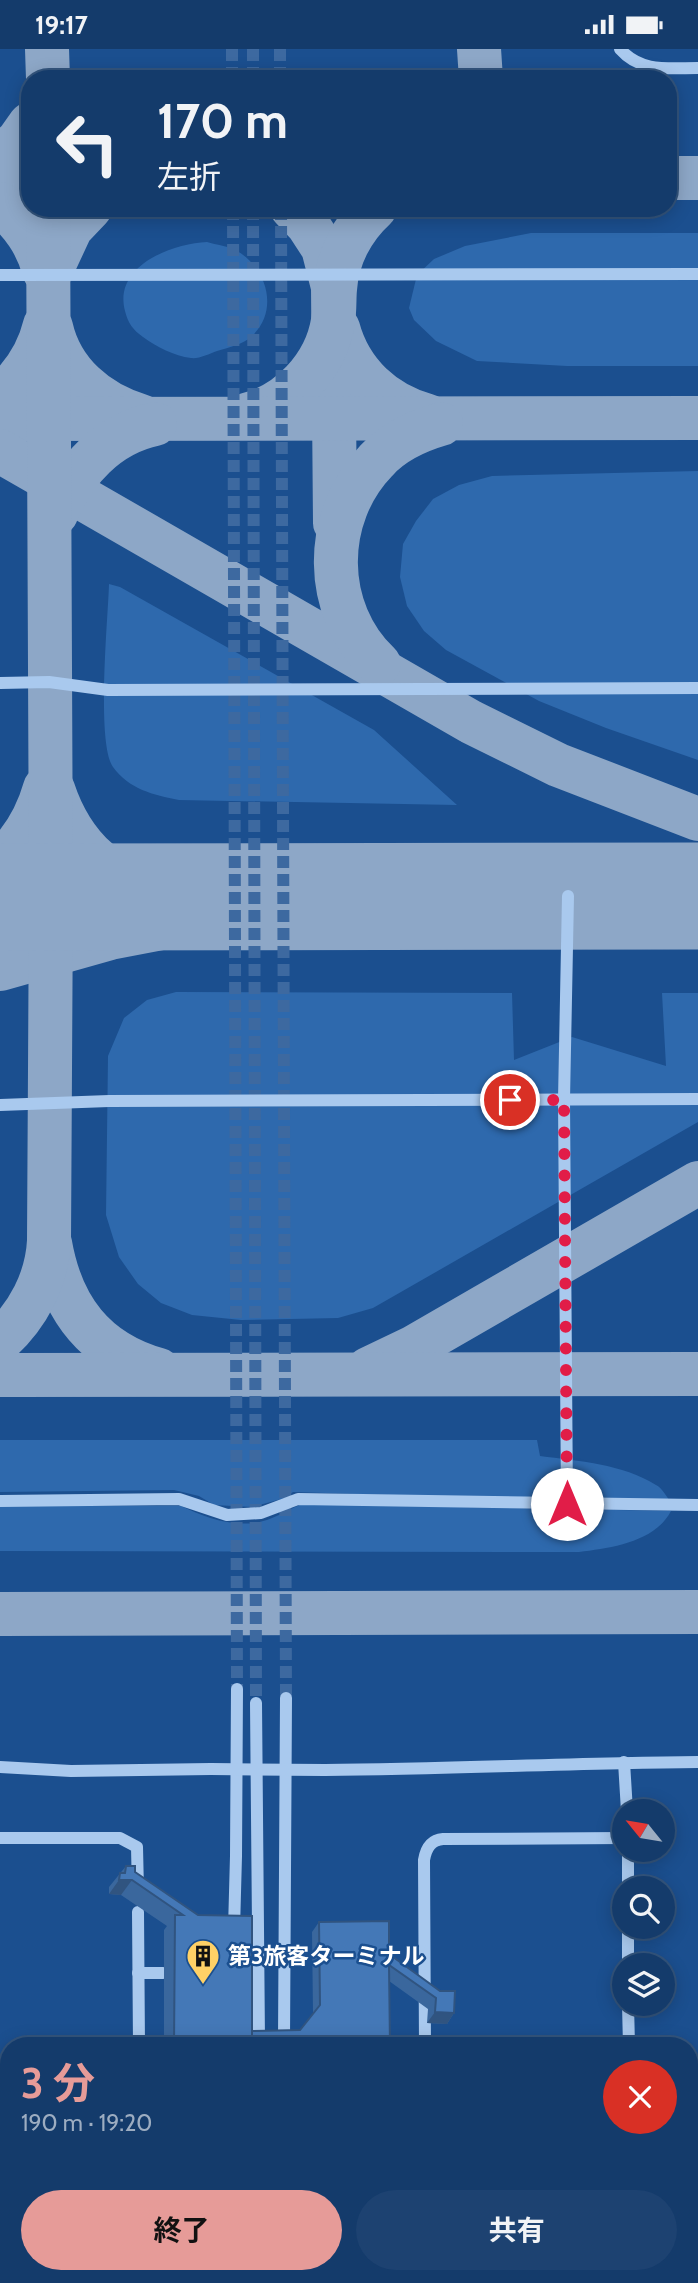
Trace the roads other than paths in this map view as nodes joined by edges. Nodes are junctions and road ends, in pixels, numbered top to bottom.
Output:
1 (620, 49) edge
2 (698, 68) edge
3 (698, 274) edge
4 (0, 275) edge
5 (0, 683) edge
6 (698, 688) edge
7 (568, 896) dead end
8 (698, 1099) edge
9 (564, 1100) junction
10 (0, 1105) edge
11 (0, 1501) edge
12 (567, 1504) junction
13 (698, 1505) edge
14 (237, 1689) tunnel mouth
15 (286, 1697) tunnel mouth
16 (256, 1703) tunnel mouth
17 (624, 1762) junction
18 (698, 1762) edge
19 (0, 1767) edge
20 (626, 1799) edge
21 (0, 1838) edge
22 (612, 1838) edge
23 (138, 1892) edge
24 (138, 1912) dead end
25 (234, 1929) edge
26 (138, 1973) junction
27 (163, 1973) dead end
28 (628, 2016) edge
29 (139, 2037) edge
30 (259, 2037) edge
31 (284, 2037) edge
32 (425, 2037) edge
33 (629, 2037) edge

1 - 2 street
3 - 4 street
5 - 6 street
7 - 9 street
8 - 9 street
9 - 10 street
9 - 12 street
11 - 12 street
12 - 13 street
14 - 25 street
15 - 31 street
16 - 30 street
17 - 18 street
17 - 19 street, bridge
17 - 20 street
21 - 23 street
22 - 32 street
24 - 26 street
26 - 27 street
26 - 29 street
28 - 33 street

